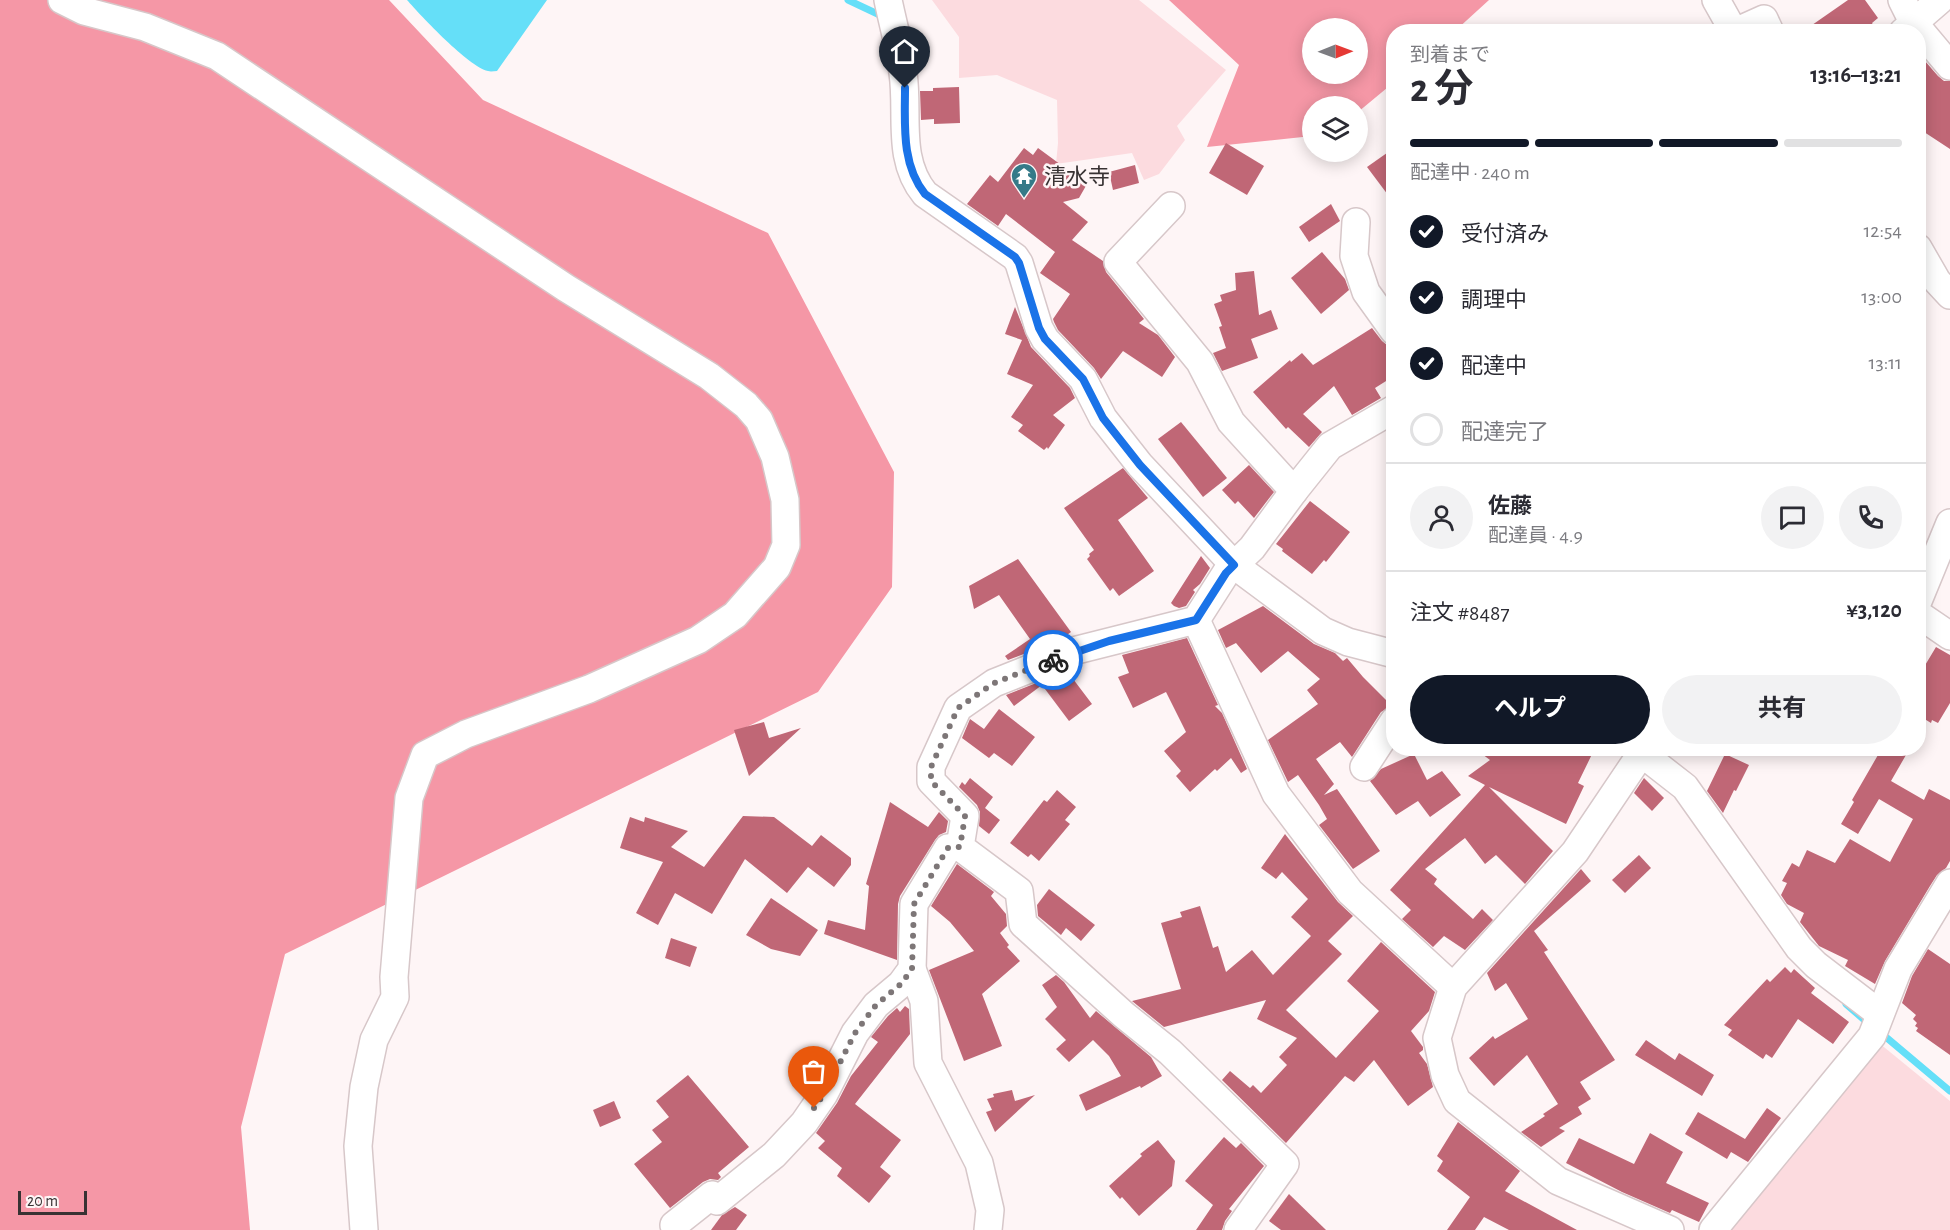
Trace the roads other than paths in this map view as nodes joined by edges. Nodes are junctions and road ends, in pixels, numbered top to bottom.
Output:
1 (62, 0) edge
2 (888, 0) edge
3 (1716, 0) edge
4 (1940, 0) edge
5 (1906, 18) edge
6 (1730, 24) edge
7 (1752, 24) edge
8 (1766, 24) edge
9 (1926, 40) edge
10 (1950, 66) edge
11 (1171, 206) dead end
12 (1356, 222) dead end
13 (1926, 261) edge
14 (1949, 290) edge
15 (1386, 320) edge
16 (1386, 414) edge
17 (1294, 491) junction
18 (1950, 523) edge
19 (1234, 565) junction
20 (1926, 582) edge
21 (1196, 620) junction
22 (1926, 620) edge
23 (1950, 636) edge
24 (1386, 652) edge
25 (1386, 734) edge
26 (1637, 756) edge
27 (1648, 756) edge
28 (1364, 767) dead end
29 (960, 847) junction
30 (1950, 884) edge
31 (912, 969) junction
32 (1454, 987) junction
33 (1880, 1014) junction
34 (674, 1225) dead end
35 (364, 1230) edge
36 (988, 1230) edge
37 (1238, 1230) edge
38 (1670, 1230) edge
39 (1713, 1230) edge

1 - 35 street
2 - 19 street
3 - 6 street
4 - 5 street
7 - 8 street
9 - 10 street
11 - 17 street
12 - 15 street
13 - 14 street
16 - 17 street
17 - 19 street
18 - 20 street
19 - 21 street
19 - 24 street
21 - 29 street
21 - 32 street
22 - 23 street
25 - 28 street
26 - 32 street
27 - 33 street
29 - 31 street
29 - 37 street
30 - 33 street
31 - 34 street
31 - 36 street
32 - 38 street
33 - 39 street

